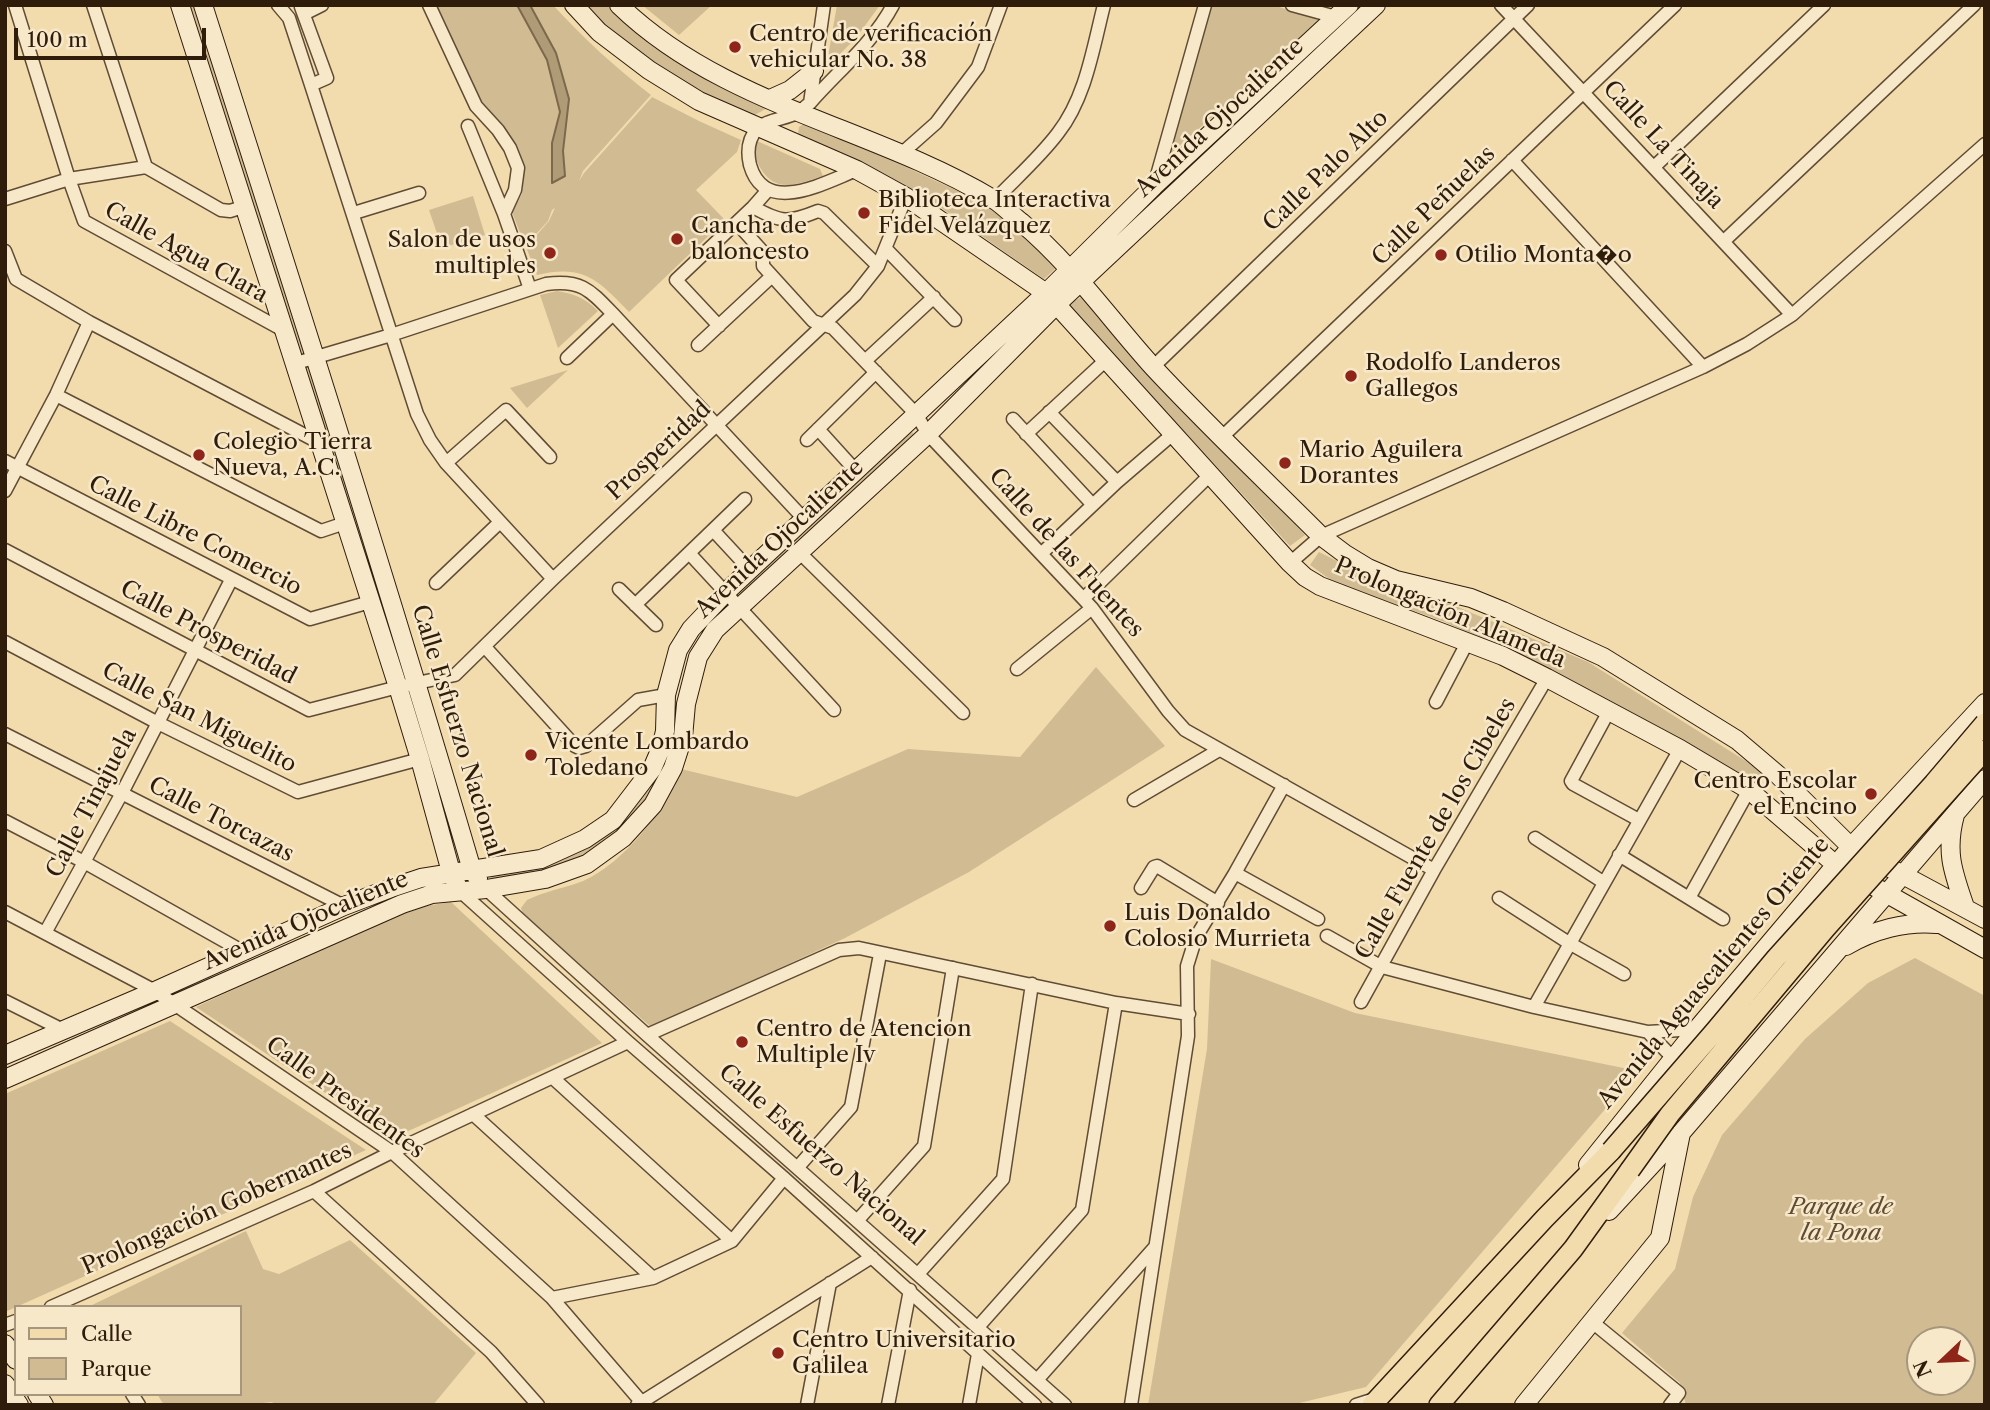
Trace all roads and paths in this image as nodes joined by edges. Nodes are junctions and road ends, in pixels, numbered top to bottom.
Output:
1 (15, 5) edge
2 (93, 5) edge
3 (180, 5) edge
4 (203, 5) edge
5 (278, 5) edge
6 (322, 5) edge
7 (429, 5) edge
8 (574, 5) edge
9 (619, 5) edge
10 (824, 5) edge
11 (893, 5) edge
12 (1002, 5) edge
13 (1104, 5) edge
14 (1205, 5) edge
15 (1292, 5) edge
16 (1377, 5) edge
17 (1501, 5) edge
18 (1528, 5) edge
19 (1675, 5) edge
20 (1824, 5) edge
21 (1973, 5) edge
22 (1308, 7) edge
23 (303, 9) edge
24 (1343, 11) edge
25 (289, 18) junction
26 (1514, 18) junction
27 (814, 71) junction
28 (311, 85) junction
29 (1584, 92) junction
30 (770, 99) junction
31 (804, 108) junction
32 (468, 126) dead end
33 (758, 127) junction
34 (1985, 144) edge
35 (901, 153) junction
36 (1512, 160) junction
37 (146, 167) junction
38 (1654, 167) junction
39 (857, 170) junction
40 (69, 179) junction
41 (1154, 186) junction
42 (768, 190) junction
43 (419, 193) dead end
44 (906, 197) junction
45 (5, 199) edge
46 (995, 200) junction
47 (243, 207) junction
48 (753, 207) junction
49 (354, 213) junction
50 (504, 214) junction
51 (744, 231) dead end
52 (1724, 240) junction
53 (886, 248) junction
54 (5, 251) edge
55 (878, 266) junction
56 (1076, 275) junction
57 (772, 276) junction
58 (530, 289) junction
59 (934, 297) junction
60 (1051, 299) junction
61 (613, 314) junction
62 (1792, 315) junction
63 (955, 320) dead end
64 (89, 321) junction
65 (823, 325) junction
66 (719, 326) junction
67 (282, 330) junction
68 (391, 335) junction
69 (698, 345) dead end
70 (315, 357) junction
71 (567, 358) dead end
72 (1106, 360) junction
73 (865, 361) junction
74 (293, 364) junction
75 (1153, 367) junction
76 (1703, 367) junction
77 (876, 372) junction
78 (56, 395) junction
79 (1049, 412) junction
80 (916, 414) junction
81 (1013, 419) dead end
82 (716, 425) junction
83 (818, 429) junction
84 (1174, 433) junction
85 (928, 434) junction
86 (1026, 434) junction
87 (1222, 437) junction
88 (807, 440) dead end
89 (318, 442) junction
90 (550, 457) dead end
91 (446, 463) junction
92 (11, 464) edge
93 (856, 471) junction
94 (1211, 474) junction
95 (1117, 482) junction
96 (5, 491) edge
97 (745, 499) dead end
98 (1092, 504) junction
99 (804, 519) junction
100 (500, 522) junction
101 (345, 523) junction
102 (713, 530) junction
103 (1321, 536) junction
104 (5, 550) edge
105 (689, 553) junction
106 (800, 553) junction
107 (1042, 553) junction
108 (1290, 563) junction
109 (750, 570) junction
110 (553, 579) junction
111 (231, 580) junction
112 (436, 583) dead end
113 (619, 589) dead end
114 (725, 593) junction
115 (370, 602) junction
116 (1088, 603) junction
117 (635, 605) junction
118 (738, 609) junction
119 (656, 625) dead end
120 (5, 642) edge
121 (1467, 643) junction
122 (485, 647) junction
123 (194, 649) junction
124 (1017, 669) dead end
125 (1547, 678) junction
126 (416, 684) junction
127 (398, 687) junction
128 (666, 695) junction
129 (1436, 702) dead end
130 (1985, 703) edge
131 (834, 709) dead end
132 (1609, 711) junction
133 (964, 713) dead end
134 (158, 723) junction
135 (1985, 723) edge
136 (5, 734) edge
137 (1680, 749) junction
138 (1219, 750) junction
139 (1985, 750) edge
140 (421, 759) junction
141 (1985, 779) edge
142 (1284, 785) junction
143 (1749, 790) junction
144 (122, 793) junction
145 (1134, 800) dead end
146 (1956, 812) junction
147 (1639, 820) junction
148 (5, 821) edge
149 (1871, 827) junction
150 (1535, 838) dead end
151 (1851, 847) junction
152 (1619, 855) junction
153 (84, 862) junction
154 (1836, 865) junction
155 (472, 870) junction
156 (1434, 870) junction
157 (451, 872) junction
158 (1905, 872) junction
159 (1236, 873) junction
160 (1604, 882) junction
161 (1141, 888) dead end
162 (486, 890) junction
163 (460, 891) junction
164 (1886, 894) junction
165 (1499, 898) dead end
166 (1689, 898) junction
167 (1218, 903) junction
168 (1802, 905) junction
169 (344, 906) junction
170 (1965, 906) junction
171 (5, 912) edge
172 (1318, 919) dead end
173 (1723, 919) dead end
174 (1985, 919) edge
175 (1941, 924) junction
176 (46, 933) junction
177 (1327, 936) dead end
178 (1569, 943) junction
179 (1842, 946) junction
180 (1985, 949) edge
181 (242, 951) junction
182 (880, 954) junction
183 (1382, 967) junction
184 (953, 968) junction
185 (1624, 974) dead end
186 (1032, 984) junction
187 (155, 991) junction
188 (5, 1001) edge
189 (1361, 1002) dead end
190 (1116, 1003) junction
191 (173, 1004) junction
192 (1534, 1007) junction
193 (1189, 1014) junction
194 (1697, 1029) junction
195 (63, 1030) junction
196 (1648, 1032) junction
197 (647, 1035) junction
198 (628, 1042) junction
199 (5, 1055) edge
200 (1673, 1058) junction
201 (553, 1078) junction
202 (5, 1079) edge
203 (473, 1114) junction
204 (1681, 1133) junction
205 (392, 1152) junction
206 (798, 1167) junction
207 (784, 1178) junction
208 (314, 1191) junction
209 (1545, 1219) junction
210 (857, 1221) junction
211 (732, 1241) junction
212 (1156, 1246) junction
213 (1573, 1249) junction
214 (872, 1257) junction
215 (918, 1274) junction
216 (653, 1278) junction
217 (830, 1283) junction
218 (910, 1290) junction
219 (552, 1298) junction
220 (72, 1303) edge
221 (1591, 1321) junction
222 (978, 1327) junction
223 (978, 1354) junction
224 (1037, 1380) junction
225 (5, 1384) edge
226 (1375, 1401) edge
227 (640, 1404) edge
228 (19, 1405) edge
229 (538, 1405) edge
230 (807, 1405) edge
231 (888, 1405) edge
232 (970, 1405) edge
233 (1034, 1405) edge
234 (1065, 1405) edge
235 (1131, 1405) edge
236 (1356, 1405) edge
237 (1439, 1405) edge
238 (1524, 1405) edge
239 (1670, 1405) edge

1 - 40 street, Calle Agua Clara
2 - 37 street
3 - 47 main road, Calle Esfuerzo Nacional
4 - 70 main road, Calle Esfuerzo Nacional
5 - 25 street
6 - 23 street
7 - 50 street
8 - 33 main road, Prolongación Alameda
9 - 30 main road, Prolongación Alameda
10 - 27 street
11 - 31 street
12 - 35 street
13 - 46 street
14 - 41 street
15 - 22 street
16 - 56 main road, Avenida Ojocaliente
17 - 26 street, Calle La Tinaja
18 - 26 street, Calle Palo Alto
19 - 29 street, Calle Peñuelas
20 - 38 street
21 - 52 street
22 - 24 street
23 - 25 street
23 - 28 street
24 - 41 main road, Avenida Ojocaliente
25 - 28 street
26 - 29 street, Calle La Tinaja
26 - 75 street, Calle Palo Alto
27 - 30 main road
27 - 31 street
28 - 49 street
29 - 36 street, Calle Peñuelas
29 - 38 street, Calle La Tinaja
30 - 31 main road, Prolongación Alameda
31 - 33 street
31 - 35 main road, Prolongación Alameda
32 - 50 street
33 - 39 main road, Prolongación Alameda
33 - 42 street
34 - 62 street
35 - 46 main road, Prolongación Alameda
36 - 76 street
36 - 87 street, Calle Peñuelas
37 - 40 street
37 - 47 street
38 - 52 street, Calle La Tinaja
39 - 42 street
39 - 44 main road, Prolongación Alameda
40 - 45 street
40 - 67 street, Calle Agua Clara
41 - 56 main road, Avenida Ojocaliente
42 - 48 street
43 - 49 street
44 - 53 street, Prosperidad
44 - 60 main road, Prolongación Alameda
46 - 56 main road, Prolongación Alameda
47 - 67 main road, Calle Esfuerzo Nacional
48 - 55 street
48 - 66 street
49 - 68 street
50 - 58 street
51 - 57 street, Calle de las Fuentes
52 - 62 street, Calle La Tinaja
53 - 55 street, Prosperidad
53 - 59 street
54 - 64 street
55 - 65 street, Prosperidad
56 - 60 main road, Avenida Ojocaliente
56 - 75 main road, Prolongación Alameda
57 - 65 street, Calle de las Fuentes
57 - 66 street
58 - 61 street
58 - 68 street
59 - 63 street
59 - 73 street
60 - 72 main road, Prolongación Alameda
60 - 80 main road, Avenida Ojocaliente
60 - 85 main road, Avenida Ojocaliente
61 - 71 street
61 - 82 street
62 - 76 street
64 - 78 street
64 - 89 street
65 - 73 street, Calle de las Fuentes
65 - 82 street, Prosperidad
66 - 69 street
67 - 74 main road, Calle Esfuerzo Nacional
68 - 70 street
68 - 91 street
70 - 74 street
70 - 126 main road, Calle Esfuerzo Nacional
72 - 79 street
72 - 84 main road, Prolongación Alameda
73 - 77 street, Calle de las Fuentes
74 - 89 main road, Calle Esfuerzo Nacional
75 - 87 main road, Prolongación Alameda
76 - 103 street
77 - 80 street, Calle de las Fuentes
77 - 83 street
78 - 92 street
78 - 101 street
79 - 86 street
79 - 95 street
80 - 85 street, Calle de las Fuentes
80 - 93 main road, Avenida Ojocaliente
81 - 86 street
82 - 99 street
82 - 110 street, Prosperidad
83 - 88 street
83 - 93 street
84 - 94 main road, Prolongación Alameda
84 - 95 street
85 - 106 main road, Avenida Ojocaliente
85 - 107 street, Calle de las Fuentes
86 - 98 street
87 - 103 main road, Prolongación Alameda
89 - 101 main road, Calle Esfuerzo Nacional
90 - 91 street
91 - 100 street
92 - 96 street
92 - 111 street, Calle Libre Comercio
93 - 99 main road, Avenida Ojocaliente
94 - 108 main road, Prolongación Alameda
94 - 116 street
95 - 98 street
97 - 102 street
98 - 107 street
99 - 109 main road, Avenida Ojocaliente
100 - 110 street
100 - 112 street
101 - 115 main road, Calle Esfuerzo Nacional
102 - 105 street
102 - 109 street
103 - 108 street
103 - 151 main road, Prolongación Alameda
104 - 123 street, Calle Prosperidad
105 - 114 street
105 - 117 street
106 - 118 main road, Avenida Ojocaliente
106 - 133 street
107 - 116 street, Calle de las Fuentes
108 - 121 main road, Prolongación Alameda
109 - 114 main road, Avenida Ojocaliente
110 - 122 street, Prosperidad
111 - 115 street, Calle Libre Comercio
111 - 123 street, Calle Tinajuela
113 - 117 street
114 - 118 street
114 - 128 main road, Avenida Ojocaliente
115 - 127 main road, Calle Esfuerzo Nacional
116 - 124 street
116 - 138 street, Calle de las Fuentes
117 - 119 street
118 - 131 street
118 - 162 main road, Avenida Ojocaliente
120 - 134 street, Calle San Miguelito
121 - 125 main road, Prolongación Alameda
121 - 129 street
122 - 126 street, Prosperidad
122 - 128 street
123 - 127 street, Calle Prosperidad
123 - 134 street, Calle Tinajuela
125 - 132 main road, Prolongación Alameda
125 - 156 street, Calle Fuente de los Cibeles
126 - 127 street, Prosperidad
126 - 155 main road, Calle Esfuerzo Nacional
127 - 140 main road, Calle Esfuerzo Nacional
128 - 155 main road, Avenida Ojocaliente
130 - 149 main road, Avenida Aguascalientes Oriente
132 - 137 main road, Prolongación Alameda
132 - 147 street
134 - 140 street, Calle San Miguelito
134 - 144 street, Calle Tinajuela
135 - 209 main road, Avenida Aguascalientes Oriente, bridge
136 - 144 street, Calle Torcazas
137 - 143 main road, Prolongación Alameda
137 - 147 street
138 - 142 street, Calle de las Fuentes
138 - 145 street
139 - 213 main road, bridge
140 - 157 main road, Calle Esfuerzo Nacional
141 - 146 main road
142 - 156 street, Calle de las Fuentes
142 - 159 street
143 - 154 main road, Prolongación Alameda
143 - 166 street
144 - 153 street, Calle Tinajuela
144 - 169 street, Calle Torcazas
146 - 158 main road
146 - 170 main road
147 - 152 street
148 - 153 street
149 - 151 main road, Avenida Aguascalientes Oriente
149 - 158 main road
150 - 160 street
151 - 154 main road, Avenida Aguascalientes Oriente
151 - 158 main road, Prolongación Alameda
152 - 160 street
152 - 166 street
153 - 176 street, Calle Tinajuela
153 - 181 street
154 - 164 main road, Prolongación Alameda
154 - 168 main road, Avenida Aguascalientes Oriente
155 - 157 main road, Avenida Ojocaliente
155 - 162 main road, Calle Esfuerzo Nacional
156 - 183 street, Calle Fuente de los Cibeles
157 - 163 main road, Calle Esfuerzo Nacional
157 - 169 main road, Avenida Ojocaliente
158 - 164 main road
158 - 170 main road, Prolongación Alameda
159 - 167 street
159 - 172 street
160 - 178 street
161 - 167 street
162 - 163 main road, Avenida Ojocaliente
162 - 197 street, Calle Esfuerzo Nacional
163 - 191 main road, Avenida Ojocaliente
163 - 198 street, Calle Esfuerzo Nacional
164 - 175 main road, Prolongación Alameda
164 - 179 main road
165 - 178 street
166 - 173 street
167 - 193 street
168 - 179 main road
168 - 194 main road, Avenida Aguascalientes Oriente
169 - 181 main road, Avenida Ojocaliente
170 - 174 main road, Prolongación Alameda
171 - 176 street, Calle Presidentes
175 - 179 main road
175 - 180 main road, Prolongación Alameda
176 - 187 street, Calle Presidentes
177 - 183 street
178 - 185 street
178 - 192 street
179 - 204 main road
181 - 187 main road, Avenida Ojocaliente
182 - 184 street
182 - 197 street
182 - 206 street
183 - 189 street, Calle Fuente de los Cibeles
183 - 192 street
184 - 186 street
184 - 210 street
186 - 190 street
186 - 215 street
187 - 191 street, Calle Presidentes
187 - 195 main road, Avenida Ojocaliente
188 - 195 street
190 - 193 street
190 - 222 street
191 - 202 main road, Avenida Ojocaliente
191 - 205 street, Calle Presidentes
192 - 196 street
193 - 212 street
194 - 196 street
194 - 200 main road, Avenida Aguascalientes Oriente
195 - 199 main road, Avenida Ojocaliente
196 - 200 street
197 - 206 street, Calle Esfuerzo Nacional
198 - 201 street, Prolongación Gobernantes
198 - 207 street, Calle Esfuerzo Nacional
200 - 209 main road, Avenida Aguascalientes Oriente
201 - 203 street, Prolongación Gobernantes
201 - 211 street
203 - 205 street, Prolongación Gobernantes
203 - 216 street
204 - 213 main road
204 - 221 main road
205 - 208 street, Prolongación Gobernantes
205 - 219 street, Calle Presidentes
206 - 210 street, Calle Esfuerzo Nacional
207 - 211 street
207 - 214 street, Calle Esfuerzo Nacional
208 - 220 street, Prolongación Gobernantes
208 - 229 street
209 - 226 main road, Avenida Aguascalientes Oriente
210 - 215 street, Calle Esfuerzo Nacional
211 - 216 street
212 - 224 street
212 - 235 street
213 - 237 main road
214 - 217 street
214 - 218 street, Calle Esfuerzo Nacional
215 - 222 street, Calle Esfuerzo Nacional
216 - 219 street
217 - 227 street
217 - 230 street
218 - 223 street, Calle Esfuerzo Nacional
218 - 231 street
219 - 227 street, Calle Presidentes
221 - 238 main road
221 - 239 street
222 - 224 street, Calle Esfuerzo Nacional
223 - 232 street
223 - 233 street, Calle Esfuerzo Nacional
224 - 234 street, Calle Esfuerzo Nacional
225 - 228 main road
226 - 236 street

